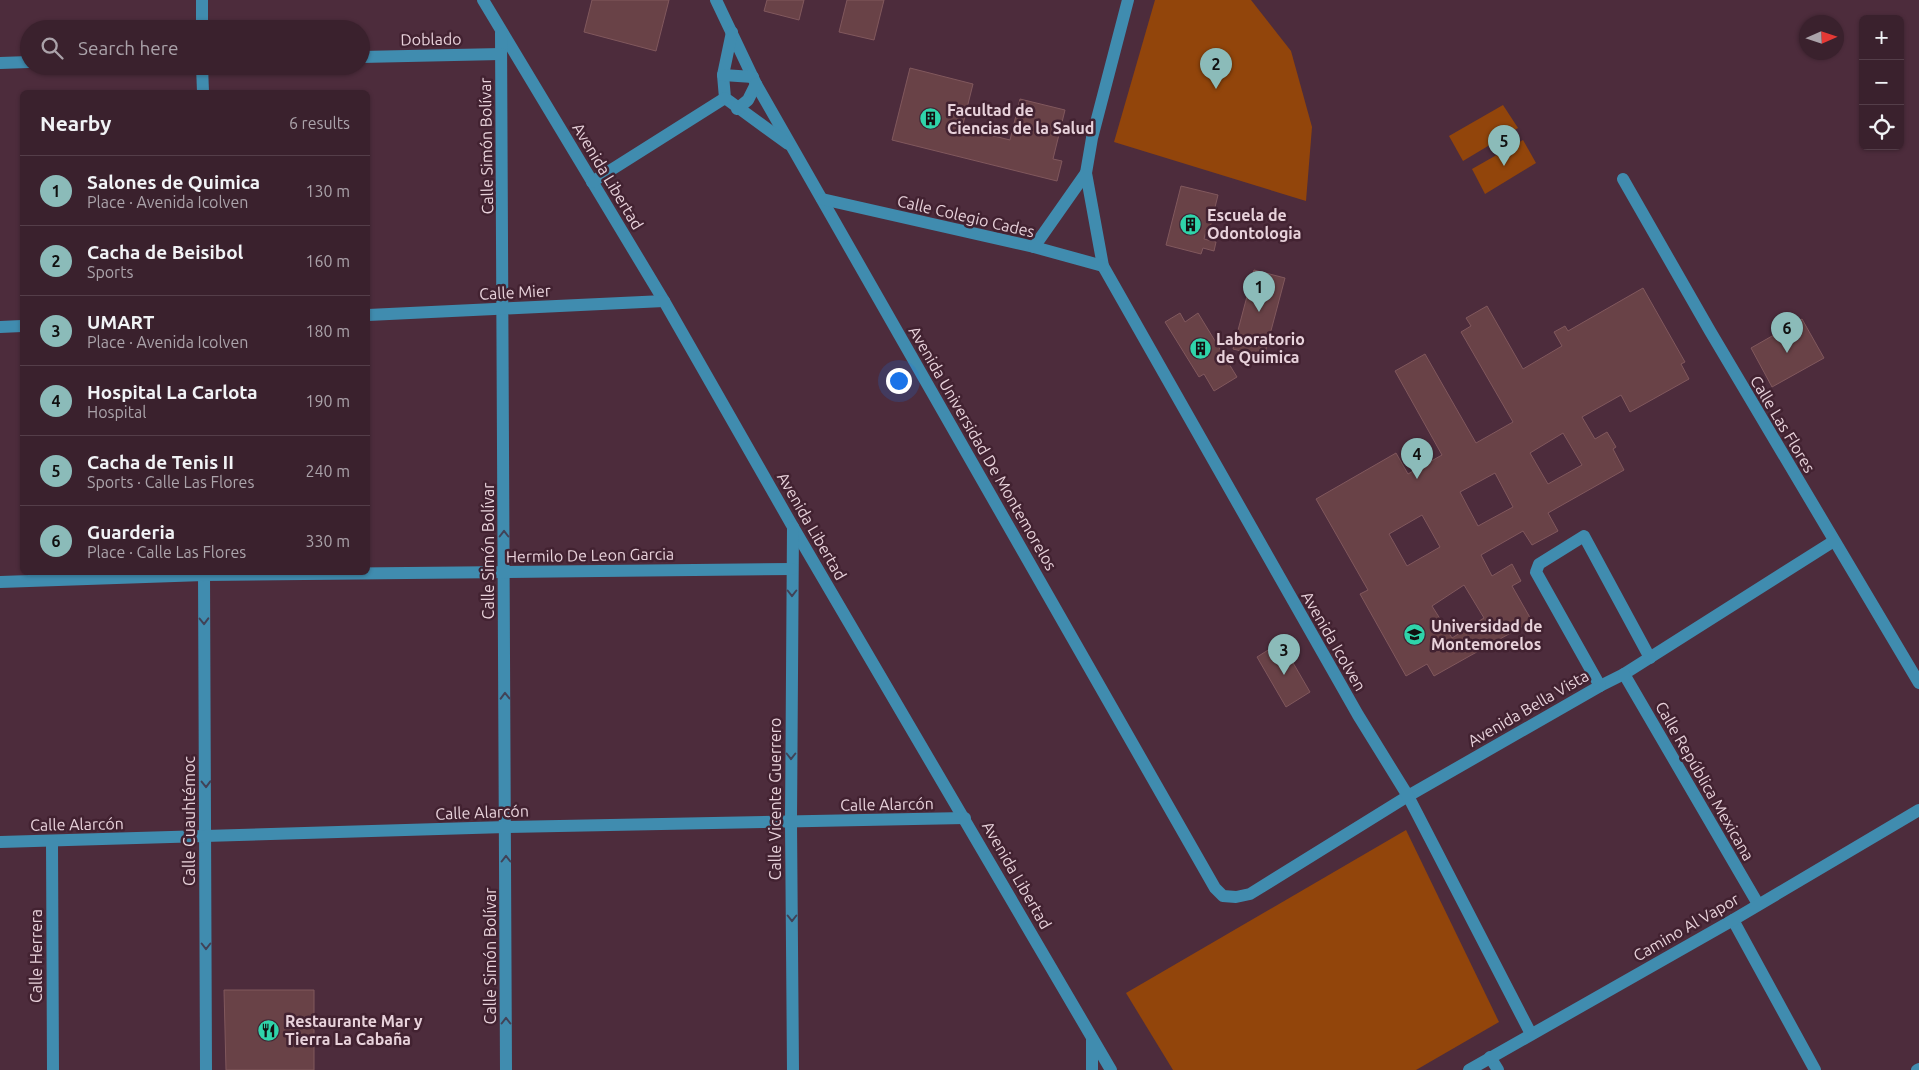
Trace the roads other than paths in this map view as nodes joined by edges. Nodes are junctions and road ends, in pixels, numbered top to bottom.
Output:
1 (202, 0) edge
2 (483, 0) edge
3 (716, 0) edge
4 (1128, 0) edge
5 (202, 20) edge
6 (501, 32) junction
7 (732, 32) junction
8 (501, 54) junction
9 (370, 57) edge
10 (20, 62) edge
11 (0, 63) edge
12 (202, 75) edge
13 (723, 76) junction
14 (755, 80) junction
15 (202, 90) edge
16 (725, 98) junction
17 (737, 109) junction
18 (794, 148) junction
19 (1086, 173) junction
20 (1623, 179) dead end
21 (592, 182) junction
22 (822, 199) junction
23 (1034, 247) junction
24 (1103, 266) junction
25 (664, 301) junction
26 (504, 309) junction
27 (370, 315) edge
28 (20, 326) edge
29 (0, 327) edge
30 (793, 527) junction
31 (1834, 541) junction
32 (792, 569) junction
33 (370, 573) edge
34 (504, 573) junction
35 (178, 575) edge
36 (204, 575) edge
37 (0, 582) edge
38 (1650, 658) junction
39 (1624, 674) junction
40 (1919, 682) edge
41 (1600, 686) junction
42 (1408, 796) junction
43 (1919, 810) edge
44 (965, 818) junction
45 (791, 822) junction
46 (506, 827) junction
47 (206, 837) junction
48 (0, 842) edge
49 (52, 842) junction
50 (1236, 898) joint
51 (1758, 904) junction
52 (1733, 920) junction
53 (1531, 1034) junction
54 (1092, 1038) junction
55 (1490, 1057) junction
56 (54, 1070) edge
57 (206, 1070) edge
58 (506, 1070) edge
59 (793, 1070) edge
60 (1092, 1070) edge
61 (1111, 1070) edge
62 (1468, 1070) edge
63 (1498, 1070) edge
64 (1815, 1070) edge

1 - 5 street
2 - 6 street, Avenida Libertad
3 - 7 street, Avenida Universidad De Montemorelos
4 - 19 street
6 - 8 street, Calle Simón Bolívar
6 - 21 street, Avenida Libertad
7 - 13 street
7 - 14 street, Avenida Universidad De Montemorelos
8 - 9 street, Doblado
8 - 26 street, Calle Simón Bolívar
10 - 11 street
12 - 15 street
13 - 14 street
13 - 16 street
14 - 17 street
14 - 18 street, Avenida Universidad De Montemorelos
16 - 17 street
16 - 21 street
17 - 18 street
18 - 22 street, Avenida Universidad De Montemorelos
19 - 23 street
19 - 24 street, Avenida Icolven
20 - 31 street, Calle Las Flores
21 - 25 street, Avenida Libertad
22 - 23 street, Calle Colegio Cades
22 - 50 street, Avenida Universidad De Montemorelos
23 - 24 street, Calle Colegio Cades
24 - 42 street, Avenida Icolven
25 - 26 street, Calle Mier
25 - 30 street, Avenida Libertad
26 - 27 street, Calle Mier
34 -> 26 street, Calle Simón Bolívar
28 - 29 street
30 - 32 street, Calle Vicente Guerrero
30 - 44 street, Avenida Libertad
31 - 38 street, Avenida Bella Vista
31 - 40 street, Calle Las Flores
32 - 34 street, Hermilo De Leon Garcia
32 -> 45 street, Calle Vicente Guerrero
33 - 34 street, Hermilo De Leon Garcia
46 -> 34 street, Calle Simón Bolívar
35 - 37 street, Hermilo De Leon Garcia
36 -> 47 street, Calle Cuauhtémoc
38 - 39 street, Avenida Bella Vista
38 - 41 street
39 - 41 street, Avenida Bella Vista
39 - 51 street, Calle República Mexicana
41 - 42 street, Avenida Bella Vista
42 - 50 street, Avenida Bella Vista
42 - 53 street, Avenida Icolven
43 - 51 street, Camino Al Vapor
44 - 45 street, Calle Alarcón
44 - 54 street, Avenida Libertad
45 - 46 street, Calle Alarcón
45 -> 59 street, Calle Vicente Guerrero
46 - 47 street, Calle Alarcón
58 -> 46 street, Calle Simón Bolívar
47 - 49 street, Calle Alarcón
47 -> 57 street, Calle Cuauhtémoc
48 - 49 street, Calle Alarcón
49 - 56 street, Calle Herrera
51 - 52 street, Camino Al Vapor
52 - 53 street, Camino Al Vapor
52 - 64 street
53 - 55 street, Camino Al Vapor
54 - 60 street
54 - 61 street, Avenida Libertad
55 - 62 street, Camino Al Vapor
55 - 63 street

